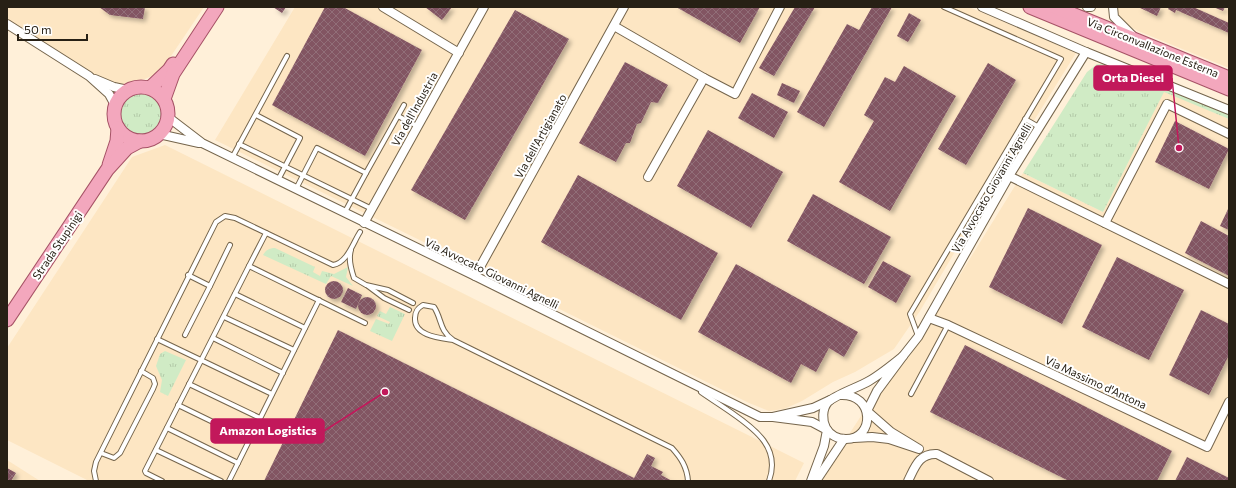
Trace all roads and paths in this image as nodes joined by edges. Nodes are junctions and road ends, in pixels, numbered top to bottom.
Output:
1 (211, 7) edge
2 (217, 7) edge
3 (383, 7) edge
4 (484, 7) edge
5 (624, 7) edge
6 (780, 7) edge
7 (944, 7) edge
8 (982, 7) edge
9 (1030, 7) edge
10 (1055, 7) edge
11 (1087, 7) edge
12 (1091, 7) edge
13 (1114, 7) edge
14 (7, 24) edge
15 (614, 26) junction
16 (1139, 42) junction
17 (1086, 52) junction
18 (459, 53) junction
19 (287, 56) dead end
20 (89, 76) junction
21 (704, 78) junction
22 (1229, 78) edge
23 (150, 88) junction
24 (1229, 89) edge
25 (128, 90) junction
26 (164, 99) junction
27 (116, 105) junction
28 (404, 105) dead end
29 (1229, 110) edge
30 (256, 115) junction
31 (398, 116) junction
32 (168, 117) junction
33 (1025, 119) junction
34 (417, 126) junction
35 (1040, 127) junction
36 (118, 128) junction
37 (159, 134) junction
38 (1229, 134) edge
39 (140, 141) junction
40 (202, 143) junction
41 (239, 144) junction
42 (232, 158) junction
43 (286, 167) junction
44 (107, 170) junction
45 (366, 173) junction
46 (303, 175) junction
47 (1009, 176) junction
48 (648, 177) dead end
49 (278, 181) junction
50 (296, 190) junction
51 (352, 199) junction
52 (372, 209) junction
53 (344, 213) junction
54 (364, 223) junction
55 (1105, 223) junction
56 (360, 232) dead end
57 (266, 233) junction
58 (355, 240) junction
59 (230, 245) dead end
60 (249, 266) junction
61 (188, 276) junction
62 (475, 276) junction
63 (1229, 284) edge
64 (366, 285) junction
65 (210, 286) junction
66 (235, 294) junction
67 (319, 300) junction
68 (413, 303) dead end
69 (409, 310) dead end
70 (224, 317) junction
71 (929, 318) junction
72 (7, 320) edge
73 (366, 323) dead end
74 (948, 325) junction
75 (305, 328) junction
76 (185, 335) dead end
77 (918, 336) junction
78 (213, 338) junction
79 (157, 339) junction
80 (453, 340) junction
81 (294, 350) junction
82 (903, 356) junction
83 (201, 361) junction
84 (141, 371) junction
85 (283, 373) junction
86 (684, 380) junction
87 (189, 384) junction
88 (272, 394) junction
89 (911, 394) dead end
90 (838, 397) junction
91 (1229, 402) edge
92 (178, 405) junction
93 (866, 411) junction
94 (773, 417) junction
95 (260, 418) junction
96 (167, 428) junction
97 (827, 430) junction
98 (854, 438) junction
99 (250, 440) junction
100 (844, 440) junction
101 (918, 448) junction
102 (156, 450) junction
103 (101, 453) junction
104 (930, 453) junction
105 (238, 463) junction
106 (812, 480) edge
107 (96, 481) edge
108 (162, 481) edge
109 (221, 481) edge
110 (229, 481) edge
111 (688, 481) edge
112 (769, 481) edge
113 (908, 481) edge
114 (988, 481) edge

1 - 23 main road
2 - 26 main road
3 - 18 street
4 - 18 street, Via dell'Industria
5 - 15 street, Via dell'Artigianato
6 - 21 street
7 - 33 lane
8 - 17 street
9 - 24 main road, Via Circonvallazione Esterna
10 - 16 main road, Via Circonvallazione Esterna
11 - 12 street
13 - 16 street
14 - 20 street
15 - 21 street
15 - 62 street, Via dell'Artigianato
16 - 22 main road, Via Circonvallazione Esterna
17 - 29 street
17 - 35 street, Via Avvocato Giovanni Agnelli
18 - 34 street, Via dell'Industria
19 - 30 lane
20 - 25 street
20 - 27 street
21 - 48 street
23 - 25 main road
23 - 26 main road
25 - 27 main road
26 - 32 main road
27 - 36 main road, Strada Stupinigi
28 - 31 lane
30 - 41 lane
30 - 43 lane
31 - 34 lane
31 - 45 lane
32 - 37 main road
32 - 40 street, Via Avvocato Giovanni Agnelli
33 - 35 lane
33 - 77 lane
34 - 52 street, Via dell'Industria
35 - 47 street, Via Avvocato Giovanni Agnelli
36 - 39 main road
36 - 44 main road, Strada Stupinigi
37 - 39 main road, Strada Stupinigi
37 - 40 street, Via Avvocato Giovanni Agnelli
38 - 55 street
39 - 44 main road, Strada Stupinigi
40 - 42 street, Via Avvocato Giovanni Agnelli
41 - 42 lane
41 - 43 lane
42 - 49 street, Via Avvocato Giovanni Agnelli
43 - 46 lane
43 - 49 lane
44 - 72 main road, Strada Stupinigi
45 - 46 lane
45 - 51 lane
46 - 50 lane
46 - 51 lane
47 - 55 street
47 - 71 street, Via Avvocato Giovanni Agnelli
49 - 50 street, Via Avvocato Giovanni Agnelli
50 - 53 street, Via Avvocato Giovanni Agnelli
51 - 52 lane
51 - 53 lane
52 - 54 street, Via dell'Industria
53 - 54 street, Via Avvocato Giovanni Agnelli
54 - 62 street, Via Avvocato Giovanni Agnelli
55 - 63 street
56 - 58 lane
57 - 58 lane
57 - 60 lane
57 - 61 lane
58 - 64 lane
59 - 65 lane
60 - 66 lane
60 - 67 lane
61 - 65 lane
61 - 79 lane
62 - 86 street, Via Avvocato Giovanni Agnelli
64 - 68 lane
64 - 69 lane
65 - 76 lane
66 - 70 lane
66 - 75 lane
67 - 73 lane
67 - 75 lane
70 - 78 lane
70 - 81 lane
71 - 74 street, Via Massimo d'Antona
71 - 77 street, Via Avvocato Giovanni Agnelli
74 - 89 lane
74 - 91 street, Via Massimo d'Antona
75 - 81 lane
77 - 82 street, Via Avvocato Giovanni Agnelli
78 - 83 lane
78 - 85 lane
79 - 83 lane
79 - 84 lane
80 - 80 lane
80 - 111 lane
81 - 85 lane
82 - 90 street
82 - 93 street, Via Avvocato Giovanni Agnelli
83 - 87 lane
83 - 88 lane
84 - 103 lane
84 - 103 lane
85 - 88 lane
86 - 94 street, Via Avvocato Giovanni Agnelli
86 - 112 lane
87 - 92 lane
87 - 95 lane
88 - 95 lane
90 - 93 street
90 - 94 street
90 - 97 street
92 - 96 lane
92 - 99 lane
93 - 98 street
93 - 101 street
94 - 97 street, Via Avvocato Giovanni Agnelli
95 - 99 lane
96 - 102 lane
96 - 105 lane
97 - 100 street
97 - 106 street
98 - 100 street
98 - 101 street
99 - 105 lane
100 - 106 street
101 - 104 street
102 - 108 lane
102 - 109 lane
103 - 107 lane
104 - 113 street
104 - 114 street
105 - 110 lane

